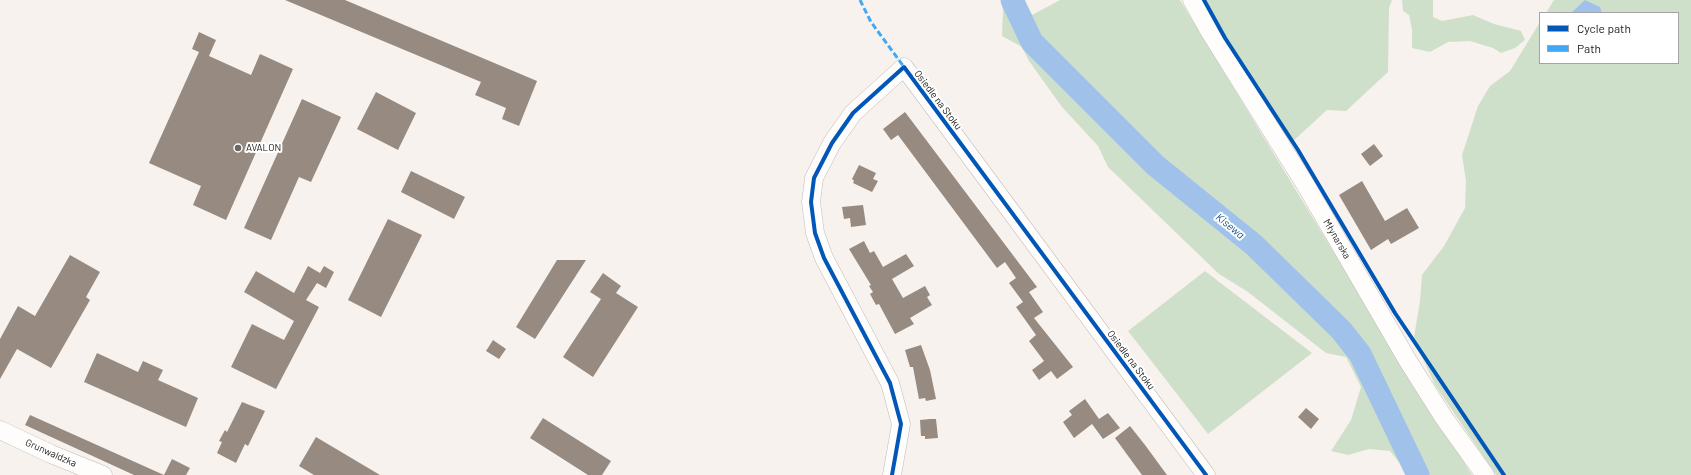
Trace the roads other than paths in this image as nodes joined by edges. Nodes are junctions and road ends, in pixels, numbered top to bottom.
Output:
1 (1192, 0) edge
2 (0, 430) edge
3 (103, 475) edge
4 (892, 475) edge
5 (1206, 475) edge
6 (1485, 475) edge

1 - 6 street, Młynarska
2 - 3 street, Grunwaldzka
4 - 5 street, Osiedle na Stoku

